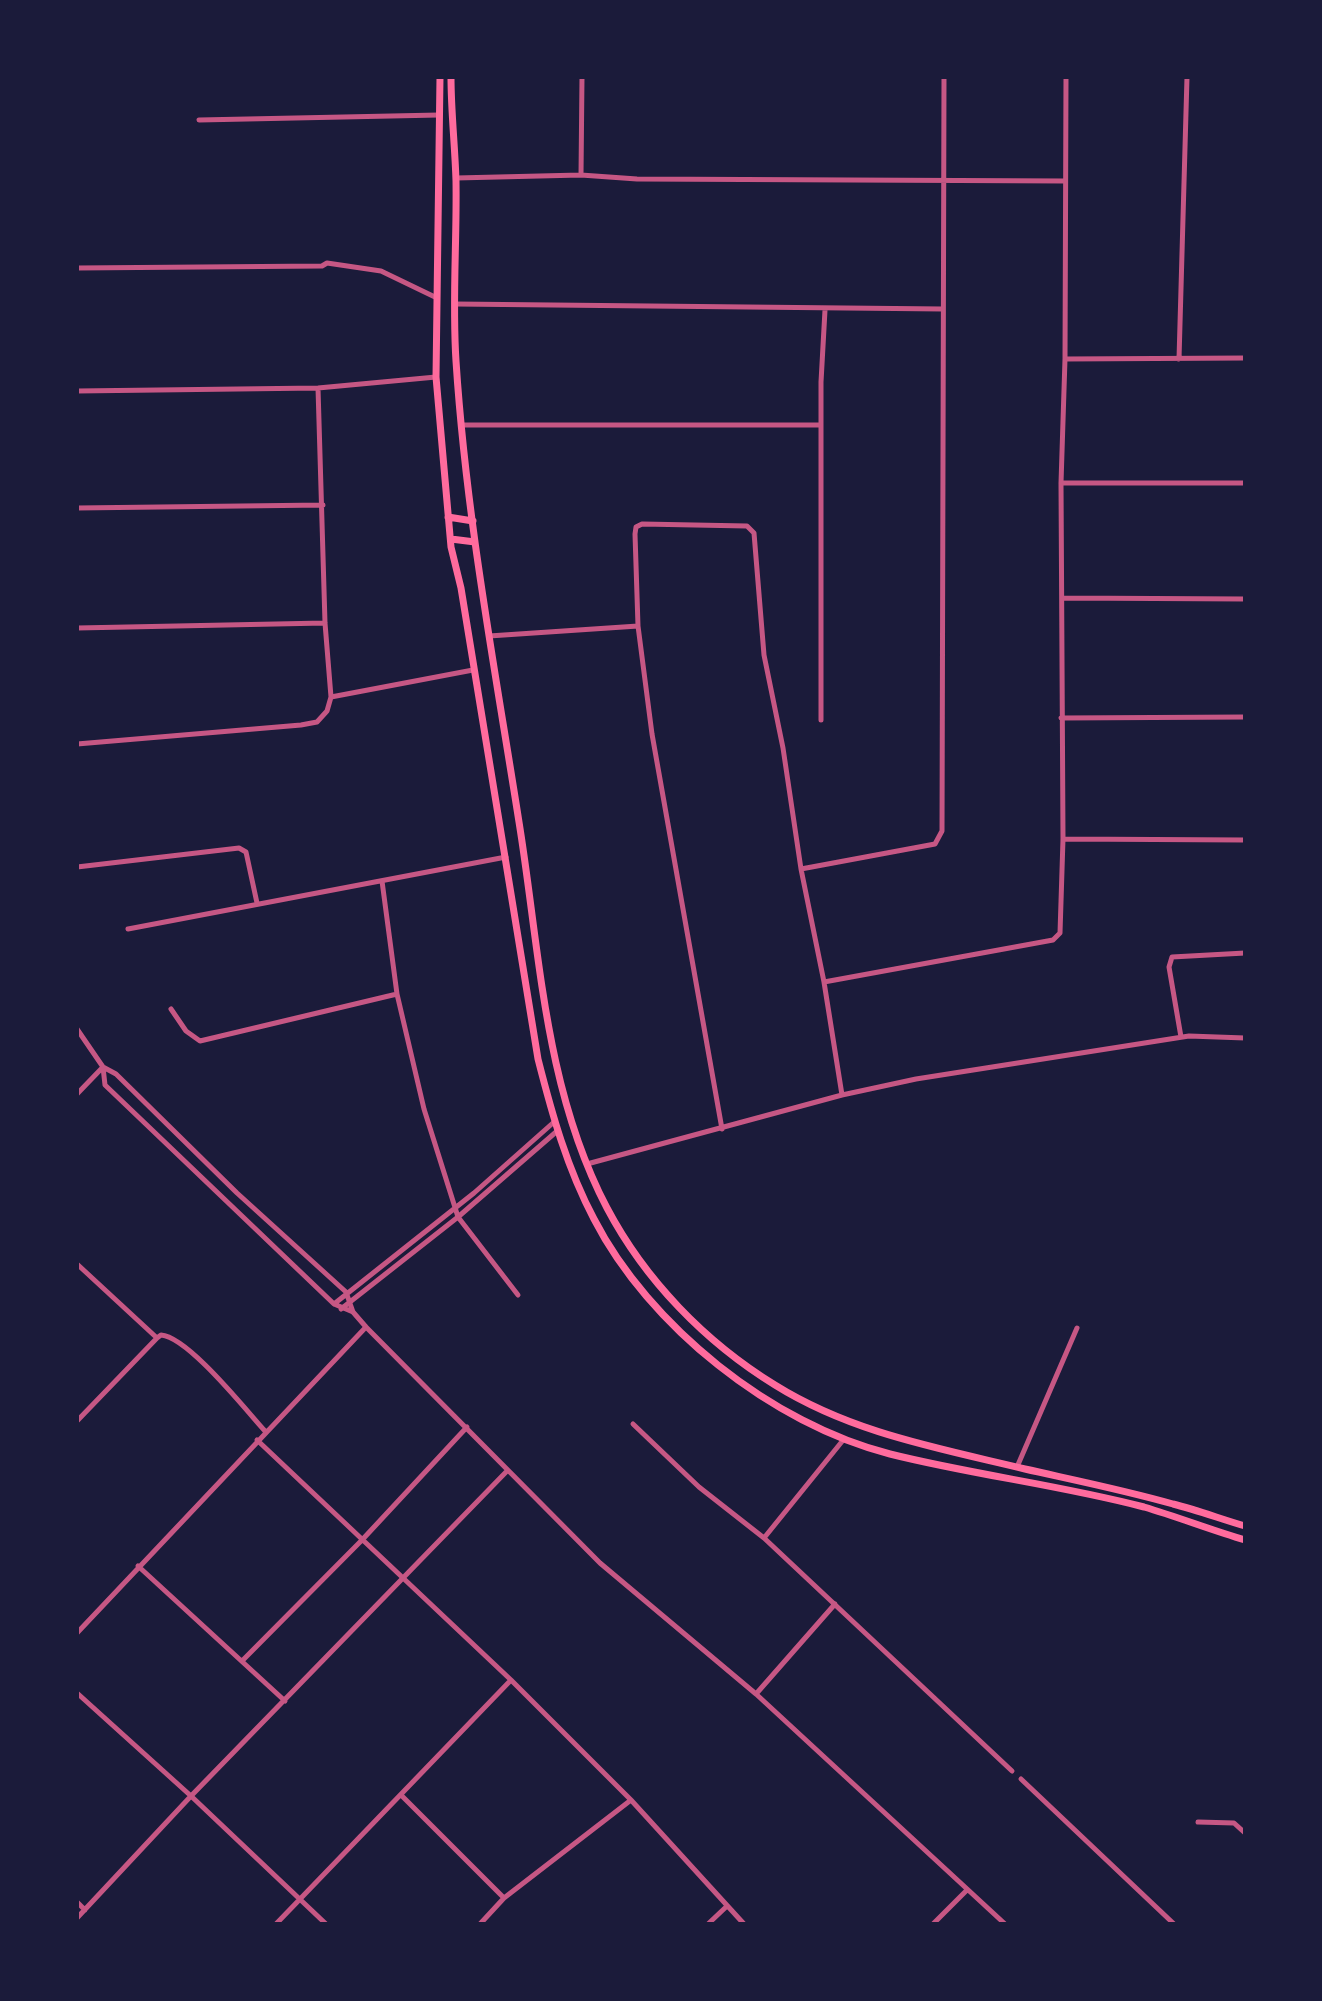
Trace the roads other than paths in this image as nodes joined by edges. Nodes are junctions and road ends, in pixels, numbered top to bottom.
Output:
1 (440, 77) edge
2 (451, 77) edge
3 (582, 77) edge
4 (944, 77) edge
5 (1066, 77) edge
6 (1187, 77) edge
7 (439, 114) junction
8 (199, 120) dead end
9 (581, 175) junction
10 (456, 178) junction
11 (946, 180) junction
12 (1065, 181) junction
13 (77, 268) edge
14 (437, 298) junction
15 (455, 304) junction
16 (943, 309) junction
17 (825, 310) junction
18 (1245, 358) edge
19 (1065, 359) junction
20 (1180, 359) junction
21 (436, 376) junction
22 (318, 388) junction
23 (77, 391) edge
24 (462, 425) junction
25 (821, 425) junction
26 (1061, 483) junction
27 (1245, 483) edge
28 (323, 505) junction
29 (77, 508) edge
30 (448, 517) junction
31 (472, 521) junction
32 (451, 539) junction
33 (475, 542) junction
34 (1063, 598) junction
35 (1245, 599) edge
36 (325, 622) junction
37 (638, 626) junction
38 (77, 628) edge
39 (489, 636) junction
40 (474, 670) junction
41 (331, 697) junction
42 (1245, 717) edge
43 (1061, 718) junction
44 (821, 720) dead end
45 (77, 744) edge
46 (1063, 839) junction
47 (1245, 840) edge
48 (506, 857) junction
49 (77, 867) edge
50 (801, 869) junction
51 (382, 881) junction
52 (257, 903) junction
53 (128, 929) dead end
54 (1245, 953) edge
55 (824, 982) junction
56 (397, 995) junction
57 (171, 1009) dead end
58 (77, 1029) edge
59 (1181, 1037) junction
60 (1245, 1038) edge
61 (103, 1067) junction
62 (77, 1094) edge
63 (842, 1095) junction
64 (554, 1122) junction
65 (722, 1129) junction
66 (556, 1132) junction
67 (587, 1164) junction
68 (456, 1207) junction
69 (458, 1217) junction
70 (77, 1264) edge
71 (346, 1292) junction
72 (518, 1295) dead end
73 (351, 1300) junction
74 (334, 1304) junction
75 (341, 1309) junction
76 (353, 1312) junction
77 (366, 1327) junction
78 (1077, 1328) dead end
79 (157, 1338) junction
80 (77, 1421) edge
81 (633, 1424) dead end
82 (467, 1427) junction
83 (265, 1431) junction
84 (844, 1439) junction
85 (257, 1440) junction
86 (1017, 1467) junction
87 (507, 1471) junction
88 (1245, 1526) edge
89 (764, 1538) junction
90 (362, 1540) junction
91 (1245, 1540) edge
92 (138, 1566) junction
93 (402, 1579) junction
94 (835, 1604) junction
95 (77, 1633) edge
96 (242, 1661) junction
97 (510, 1681) junction
98 (77, 1693) edge
99 (756, 1694) junction
100 (285, 1701) junction
101 (1012, 1771) dead end
102 (1021, 1779) dead end
103 (191, 1796) junction
104 (402, 1796) junction
105 (631, 1800) junction
106 (1198, 1822) dead end
107 (1245, 1833) edge
108 (967, 1890) junction
109 (504, 1898) junction
110 (300, 1899) junction
111 (77, 1902) edge
112 (726, 1906) junction
113 (85, 1910) junction
114 (77, 1918) edge
115 (276, 1924) edge
116 (326, 1924) edge
117 (480, 1924) edge
118 (708, 1924) edge
119 (744, 1924) edge
120 (933, 1924) edge
121 (1004, 1924) edge
122 (1174, 1924) edge

1 - 7 main road
2 - 10 main road
3 - 9 street
4 - 11 street
5 - 12 street
6 - 20 street
7 - 8 street
7 - 14 main road
9 - 10 street
9 - 11 street
10 - 15 main road
11 - 12 street
11 - 16 street
12 - 19 street
13 - 14 street
14 - 21 main road
15 - 17 street
15 - 24 main road
16 - 17 street
16 - 50 street
17 - 25 street
18 - 20 street
19 - 20 street
19 - 26 street
21 - 22 street
21 - 30 main road
22 - 23 street
22 - 28 street
24 - 25 street
24 - 31 main road
25 - 44 street
26 - 27 street
26 - 34 street
28 - 29 street
28 - 36 street
30 - 31 main road
30 - 32 main road
31 - 33 main road
32 - 33 main road
32 - 40 main road
33 - 39 main road
34 - 35 street
34 - 43 street
36 - 38 street
36 - 41 street
37 - 39 street
37 - 50 street
37 - 65 street
39 - 67 main road
40 - 41 street
40 - 48 main road
41 - 45 street
42 - 43 street
43 - 46 street
46 - 47 street
46 - 55 street
48 - 51 street
48 - 64 main road
49 - 52 street
50 - 55 street
51 - 52 street
51 - 56 street
52 - 53 street
54 - 59 street
55 - 63 street
56 - 57 street
56 - 68 street
58 - 61 street
59 - 60 street
59 - 63 street
61 - 62 street
61 - 71 street
61 - 74 street
63 - 65 street
64 - 66 main road
64 - 68 street
65 - 67 street
66 - 69 street
66 - 84 main road
67 - 86 main road
68 - 69 street
68 - 71 street
69 - 72 street
69 - 73 street
70 - 79 street
71 - 73 street
71 - 74 street
73 - 75 street
73 - 76 street
74 - 75 street
75 - 76 street
76 - 77 street
77 - 82 street
77 - 83 street
78 - 86 street
79 - 80 street
79 - 83 street
81 - 89 street
82 - 87 street
82 - 90 street
83 - 85 street
84 - 89 street
84 - 91 main road
85 - 90 street
85 - 92 street
86 - 88 main road
87 - 93 street
87 - 99 street
89 - 94 street
90 - 93 street
90 - 96 street
92 - 95 street
92 - 96 street
93 - 97 street
93 - 100 street
94 - 99 street
94 - 101 street
96 - 100 street
97 - 104 street
97 - 105 street
98 - 103 street
99 - 108 street
100 - 103 street
102 - 122 street
103 - 110 street
103 - 113 street
104 - 109 street
104 - 110 street
105 - 109 street
105 - 112 street
106 - 107 street
108 - 120 street
108 - 121 street
109 - 117 street
110 - 115 street
110 - 116 street
111 - 113 street
112 - 118 street
112 - 119 street
113 - 114 street

